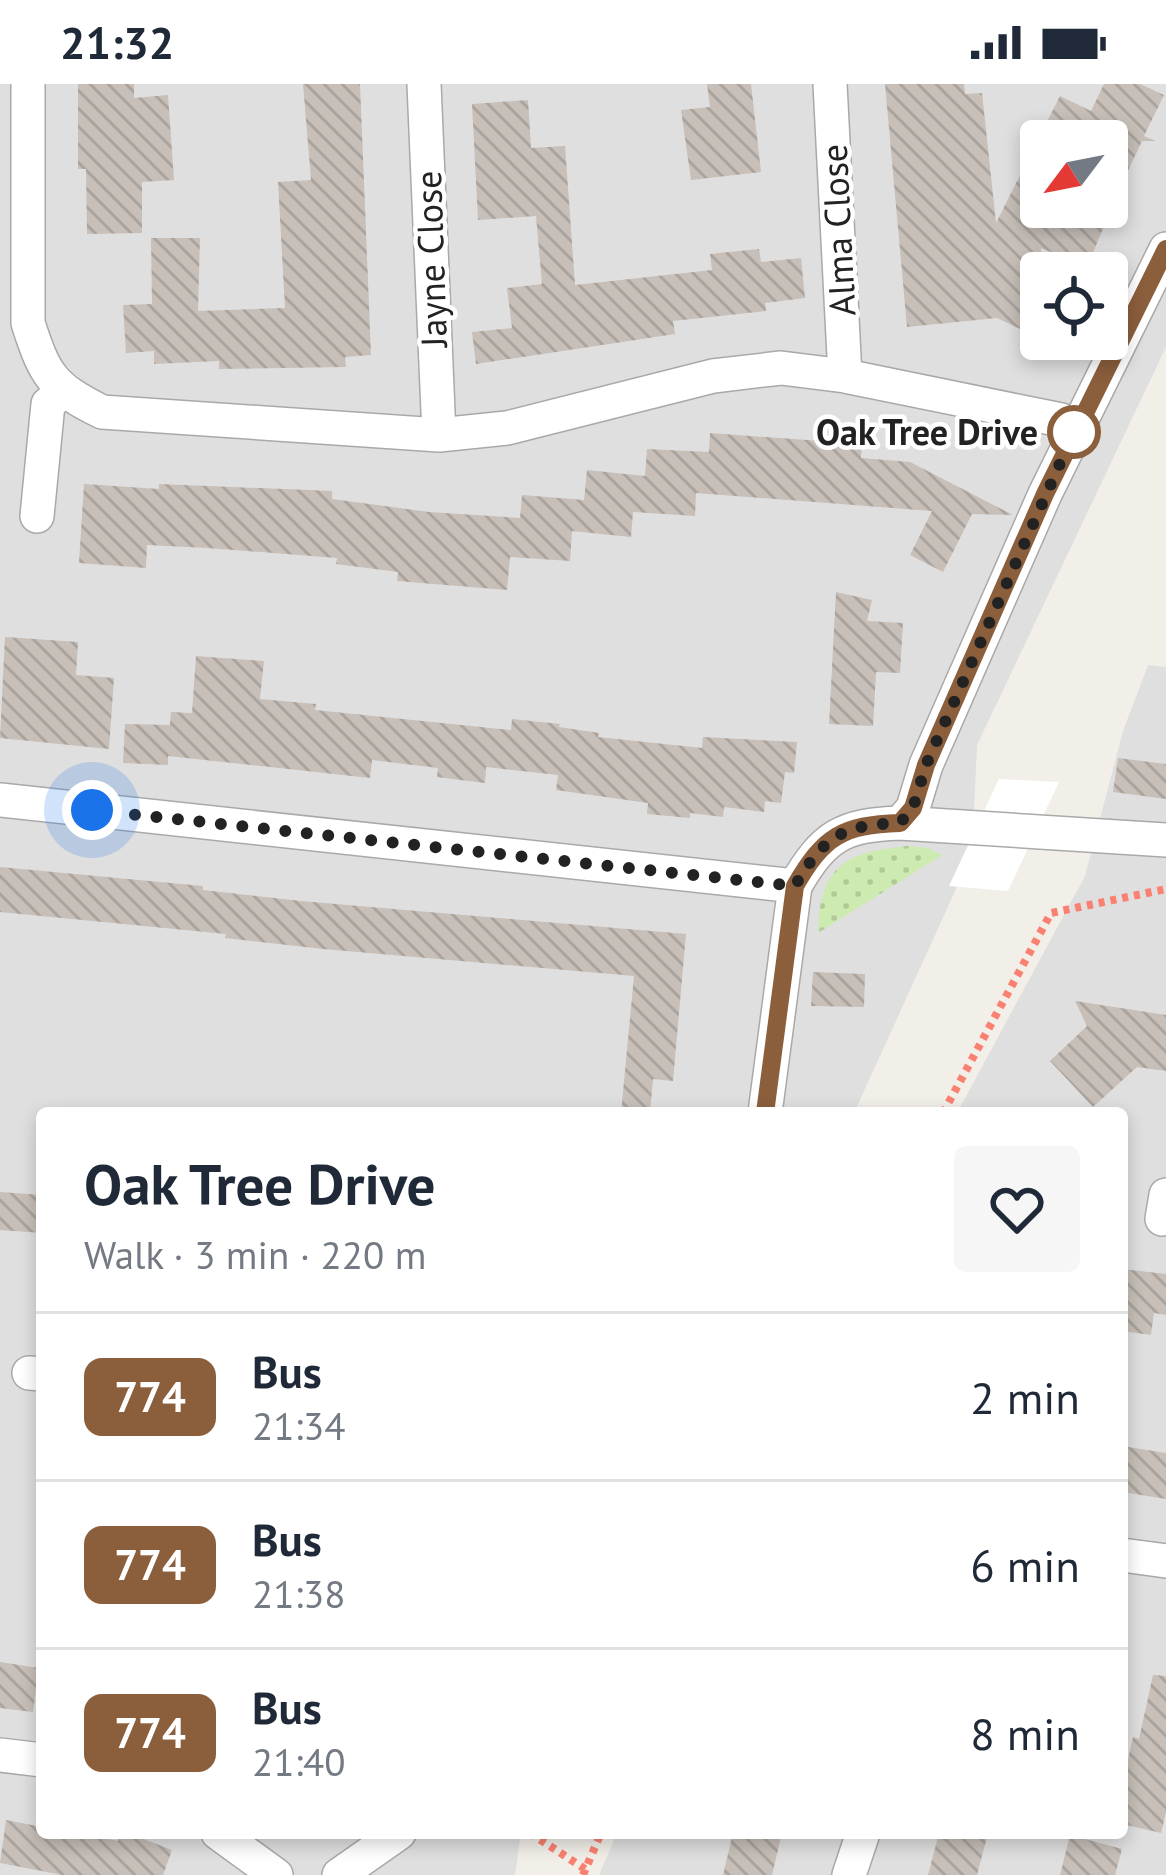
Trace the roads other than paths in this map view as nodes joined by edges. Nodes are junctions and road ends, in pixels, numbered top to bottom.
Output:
1 (28, 84) edge
2 (424, 84) edge
3 (830, 84) edge
4 (1166, 249) edge
5 (845, 376) junction
6 (62, 392) junction
7 (1076, 428) junction
8 (439, 435) junction
9 (37, 516) dead end
10 (0, 800) edge
11 (900, 823) junction
12 (1166, 840) edge
13 (795, 886) junction
14 (766, 1107) edge
15 (1128, 1556) edge
16 (1166, 1562) edge
17 (0, 1755) edge
18 (36, 1759) edge
19 (226, 1839) edge
20 (390, 1839) edge
21 (861, 1839) edge
22 (276, 1875) edge
23 (338, 1875) edge
24 (849, 1875) edge

1 - 6 street
2 - 8 street, Jayne Close
3 - 5 street, Alma Close
4 - 7 street
5 - 7 street
5 - 8 street
6 - 8 street
6 - 9 street
7 - 11 street
10 - 13 street
11 - 12 street
11 - 13 street
13 - 14 street
15 - 16 street
17 - 18 street
19 - 22 street
20 - 23 street
21 - 24 street

